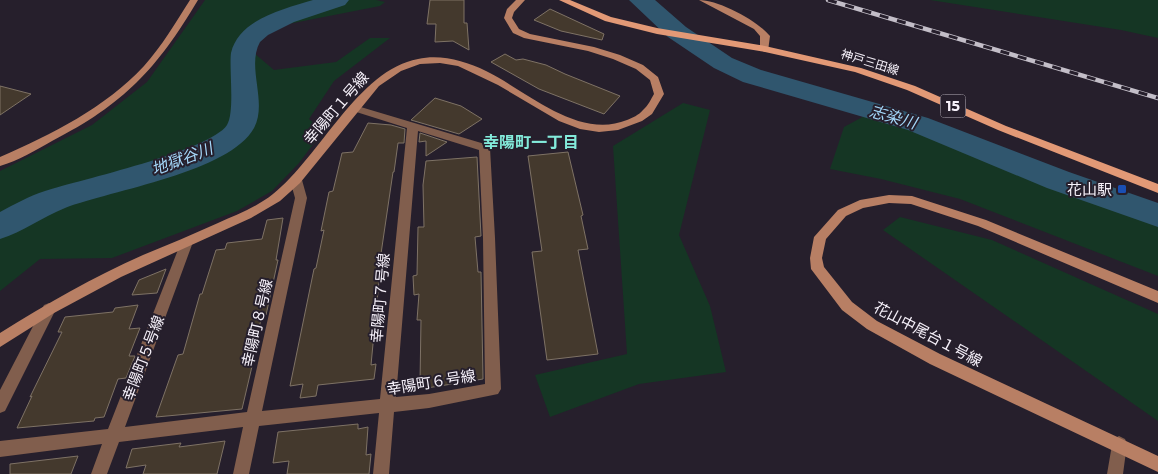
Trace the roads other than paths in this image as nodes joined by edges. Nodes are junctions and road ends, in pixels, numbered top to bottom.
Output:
1 (194, 0) edge
2 (521, 0) edge
3 (563, 0) edge
4 (703, 0) edge
5 (765, 49) junction
6 (354, 108) junction
7 (413, 126) junction
8 (0, 162) edge
9 (296, 180) junction
10 (1158, 189) edge
11 (187, 242) junction
12 (1158, 297) edge
13 (49, 309) junction
14 (0, 341) edge
15 (0, 406) edge
16 (387, 406) junction
17 (252, 419) junction
18 (113, 436) junction
19 (1119, 444) junction
20 (0, 449) edge
21 (1158, 464) edge
22 (99, 474) edge
23 (241, 474) edge
24 (381, 474) edge
25 (1115, 474) edge

1 - 8 street
2 - 6 street, 幸陽町１号線
3 - 5 main road, 神戸三田線 / 15
4 - 5 street
5 - 10 main road, 神戸三田線 / 15
6 - 7 street, 幸陽町６号線
6 - 9 street, 幸陽町１号線
7 - 16 street, 幸陽町７号線
7 - 16 street, 幸陽町６号線
9 - 11 street, 幸陽町１号線
9 - 17 street, 幸陽町８号線
11 - 13 street, 幸陽町１号線
11 - 18 street, 幸陽町５号線
12 - 19 street, 花山中尾台１号線
13 - 14 street, 幸陽町１号線
13 - 15 street
16 - 17 street, 幸陽町６号線
16 - 24 street, 幸陽町７号線
17 - 18 street, 幸陽町６号線
17 - 23 street, 幸陽町８号線
18 - 20 street, 幸陽町６号線
18 - 22 street, 幸陽町５号線
19 - 21 street, 花山中尾台１号線
19 - 25 street

